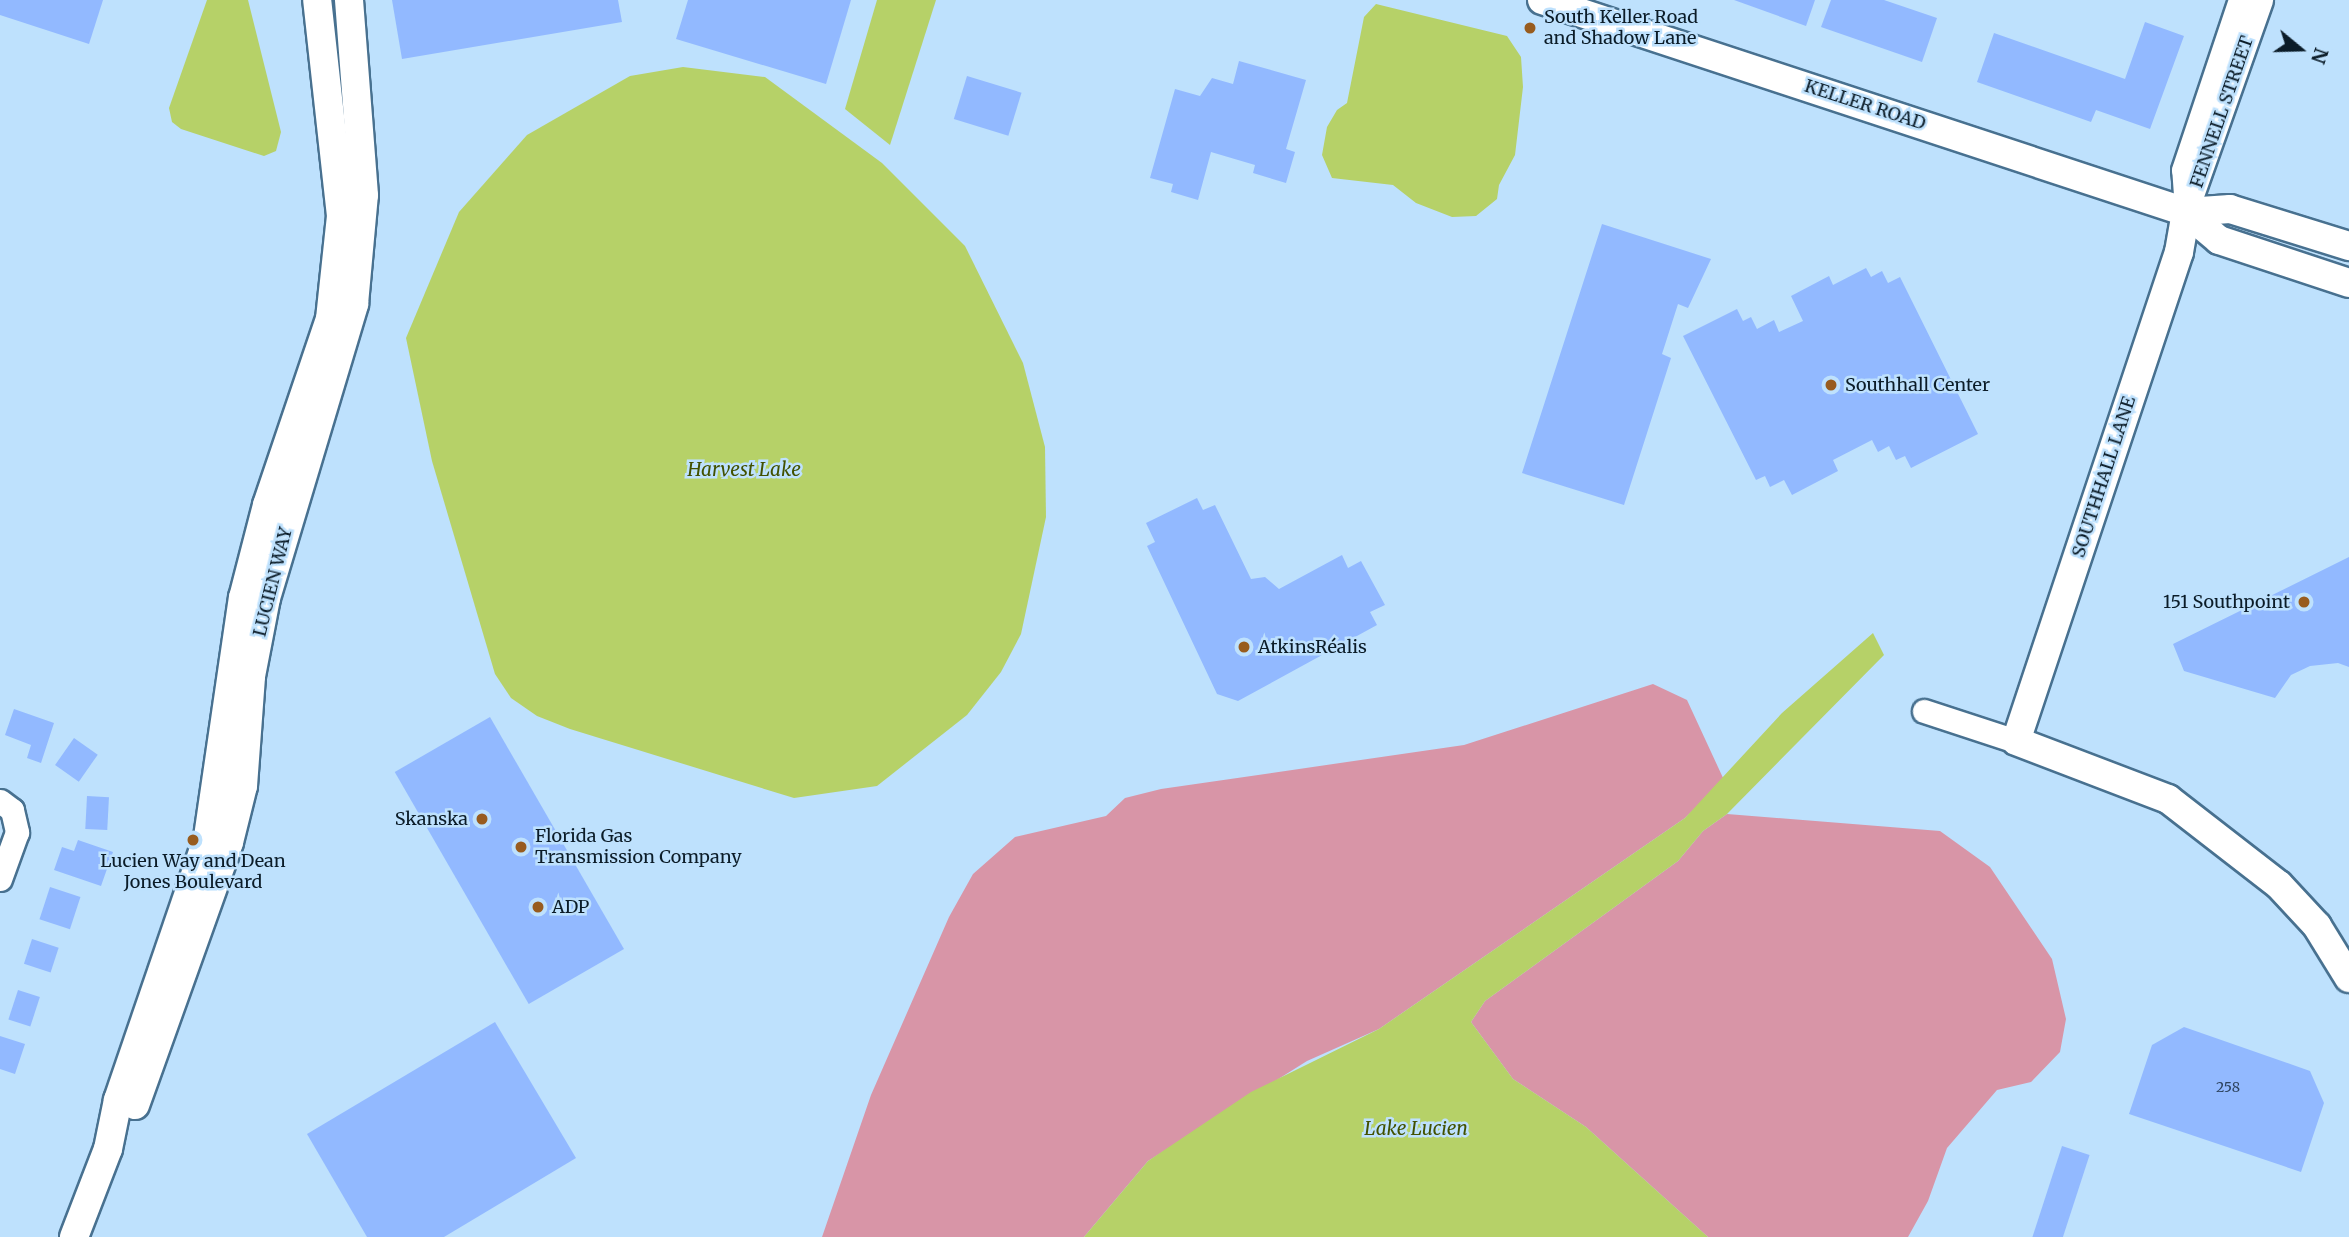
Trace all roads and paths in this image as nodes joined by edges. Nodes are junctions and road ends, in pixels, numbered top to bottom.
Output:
1 (317, 0) edge
2 (349, 0) edge
3 (1542, 0) edge
4 (2240, 0) edge
5 (2261, 0) edge
6 (2186, 212) junction
7 (2349, 246) edge
8 (2349, 283) edge
9 (1924, 711) dead end
10 (2016, 741) junction
11 (0, 801) edge
12 (0, 879) edge
13 (2349, 978) edge
14 (108, 1149) junction
15 (74, 1237) edge

1 - 14 street, LUCIEN WAY
2 - 14 street, LUCIEN WAY
3 - 6 street, KELLER ROAD
4 - 6 street, FENNELL STREET
5 - 6 street, FENNELL STREET
6 - 7 street, KELLER ROAD
6 - 8 street, KELLER ROAD
6 - 10 street, SOUTHHALL LANE
9 - 10 street
10 - 13 street
11 - 12 street
14 - 15 street, LUCIEN WAY

